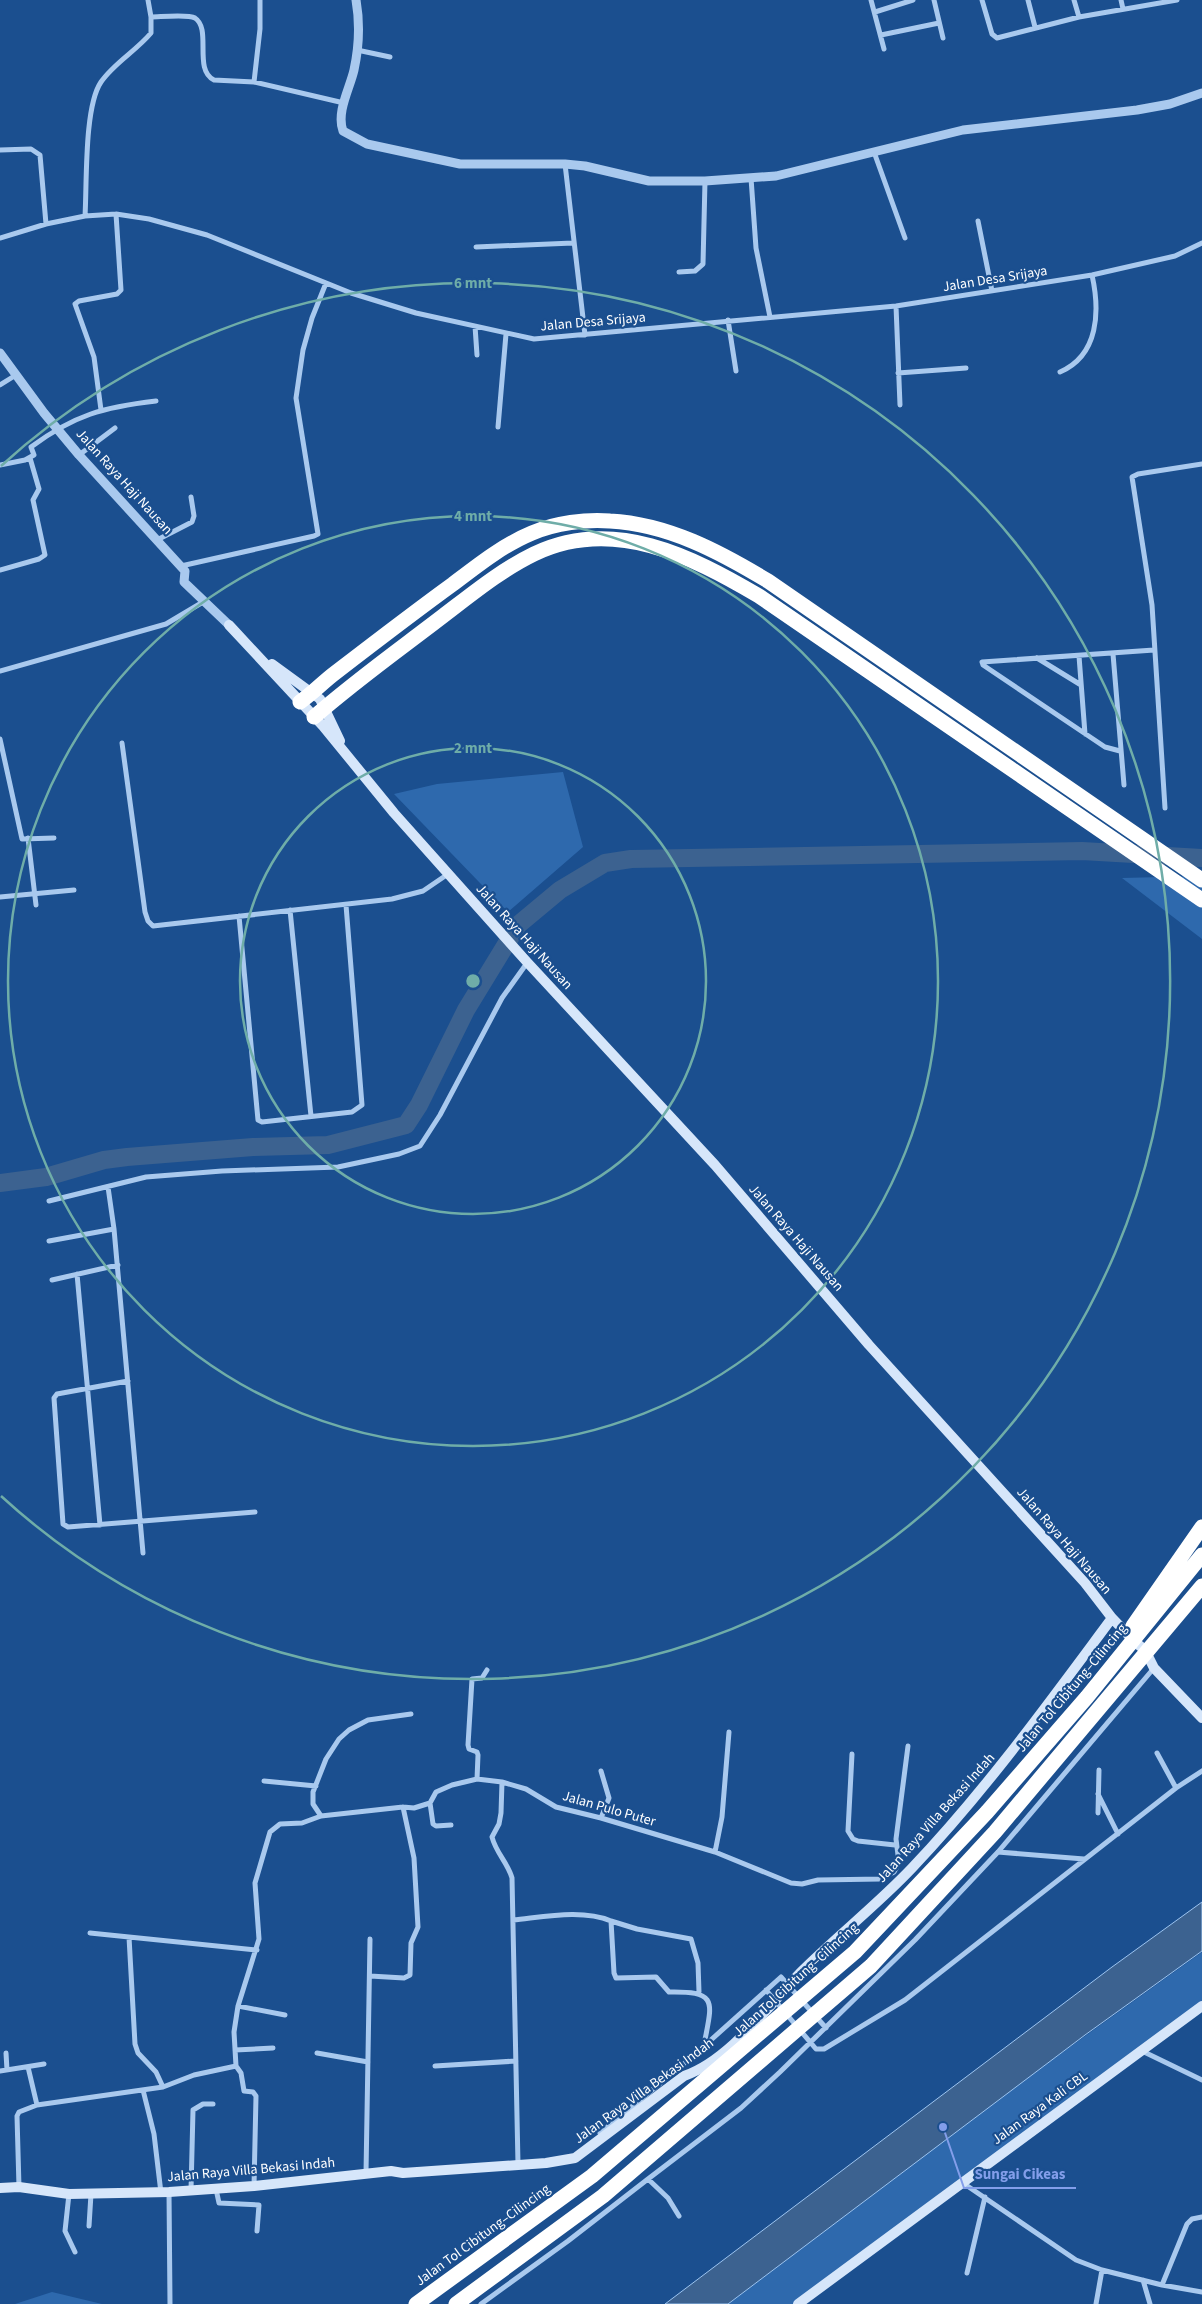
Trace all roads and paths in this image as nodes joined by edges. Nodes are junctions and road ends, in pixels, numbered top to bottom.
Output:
1 (148, 0) edge
2 (260, 0) edge
3 (356, 0) edge
4 (871, 0) edge
5 (913, 0) edge
6 (934, 0) edge
7 (982, 0) edge
8 (1028, 0) edge
9 (1074, 0) edge
10 (1121, 0) edge
11 (1177, 0) edge
12 (1167, 1) edge
13 (1123, 9) junction
14 (875, 12) junction
15 (151, 17) junction
16 (1079, 17) junction
17 (939, 23) junction
18 (1035, 27) junction
19 (881, 36) junction
20 (943, 38) dead end
21 (884, 49) dead end
22 (357, 50) junction
23 (390, 57) dead end
24 (254, 82) junction
25 (1202, 93) edge
26 (344, 103) junction
27 (0, 150) edge
28 (874, 152) junction
29 (565, 164) junction
30 (751, 178) junction
31 (704, 181) junction
32 (116, 214) junction
33 (85, 216) junction
34 (978, 221) dead end
35 (46, 224) junction
36 (0, 238) edge
37 (905, 238) dead end
38 (574, 242) junction
39 (1202, 243) edge
40 (476, 246) dead end
41 (679, 272) dead end
42 (1092, 275) junction
43 (326, 283) junction
44 (992, 291) junction
45 (896, 306) junction
46 (770, 317) junction
47 (728, 320) junction
48 (475, 326) junction
49 (506, 334) junction
50 (585, 335) junction
51 (0, 352) edge
52 (477, 355) dead end
53 (966, 368) dead end
54 (736, 371) dead end
55 (1060, 372) dead end
56 (898, 374) junction
57 (16, 375) junction
58 (0, 385) edge
59 (156, 401) dead end
60 (900, 405) dead end
61 (101, 410) junction
62 (498, 427) dead end
63 (57, 428) junction
64 (115, 428) dead end
65 (79, 455) junction
66 (30, 458) junction
67 (1202, 464) edge
68 (0, 465) edge
69 (191, 497) dead end
70 (157, 540) junction
71 (181, 566) junction
72 (0, 570) edge
73 (202, 602) junction
74 (229, 626) junction
75 (1154, 650) junction
76 (1113, 654) junction
77 (1079, 656) junction
78 (1037, 658) junction
79 (0, 671) edge
80 (1081, 685) junction
81 (313, 693) junction
82 (300, 702) junction
83 (320, 712) junction
84 (1085, 734) junction
85 (0, 739) edge
86 (122, 743) dead end
87 (1120, 751) junction
88 (7, 763) junction
89 (0, 765) edge
90 (1124, 785) dead end
91 (1164, 808) dead end
92 (28, 838) junction
93 (54, 838) dead end
94 (448, 874) junction
95 (1202, 880) edge
96 (74, 890) dead end
97 (34, 893) junction
98 (0, 897) edge
99 (1202, 900) edge
100 (36, 905) dead end
101 (346, 905) junction
102 (290, 910) junction
103 (239, 916) junction
104 (525, 959) junction
105 (311, 1116) junction
106 (108, 1187) junction
107 (49, 1201) dead end
108 (114, 1229) junction
109 (49, 1241) dead end
110 (118, 1265) junction
111 (77, 1274) junction
112 (52, 1280) dead end
113 (128, 1381) junction
114 (88, 1387) junction
115 (255, 1512) dead end
116 (140, 1522) junction
117 (100, 1525) junction
118 (1202, 1527) edge
119 (143, 1553) dead end
120 (1202, 1555) edge
121 (1202, 1586) edge
122 (1112, 1618) junction
123 (1154, 1668) junction
124 (487, 1670) dead end
125 (1087, 1697) junction
126 (411, 1714) dead end
127 (1202, 1718) edge
128 (729, 1732) dead end
129 (908, 1746) dead end
130 (1157, 1753) dead end
131 (852, 1754) dead end
132 (1098, 1770) dead end
133 (601, 1771) dead end
134 (1202, 1772) edge
135 (477, 1779) junction
136 (264, 1781) dead end
137 (502, 1782) junction
138 (316, 1786) junction
139 (1176, 1788) junction
140 (1098, 1794) junction
141 (430, 1803) junction
142 (403, 1807) junction
143 (1098, 1813) dead end
144 (321, 1816) junction
145 (601, 1818) junction
146 (451, 1825) dead end
147 (1118, 1834) junction
148 (895, 1846) junction
149 (715, 1852) junction
150 (998, 1852) junction
151 (1084, 1859) junction
152 (899, 1863) junction
153 (912, 1868) junction
154 (513, 1920) junction
155 (611, 1921) junction
156 (90, 1934) dead end
157 (129, 1937) junction
158 (370, 1939) dead end
159 (257, 1950) junction
160 (370, 1976) junction
161 (789, 1985) junction
162 (766, 1990) junction
163 (699, 1992) junction
164 (776, 2002) junction
165 (238, 2006) junction
166 (1202, 2006) edge
167 (285, 2015) dead end
168 (826, 2028) junction
169 (810, 2043) junction
170 (704, 2046) junction
171 (273, 2048) dead end
172 (235, 2050) junction
173 (1141, 2051) junction
174 (6, 2053) dead end
175 (317, 2054) dead end
176 (516, 2061) junction
177 (368, 2062) junction
178 (44, 2064) dead end
179 (236, 2066) junction
180 (435, 2066) dead end
181 (28, 2067) junction
182 (7, 2070) junction
183 (0, 2071) edge
184 (1202, 2080) edge
185 (163, 2087) junction
186 (143, 2090) junction
187 (213, 2104) dead end
188 (37, 2105) junction
189 (575, 2158) junction
190 (518, 2164) junction
191 (366, 2173) junction
192 (648, 2179) junction
193 (962, 2183) junction
194 (254, 2186) junction
195 (19, 2187) junction
196 (0, 2188) edge
197 (216, 2189) junction
198 (191, 2191) junction
199 (165, 2192) junction
200 (69, 2194) junction
201 (91, 2194) junction
202 (984, 2198) junction
203 (679, 2216) dead end
204 (1202, 2217) edge
205 (88, 2226) dead end
206 (258, 2230) dead end
207 (75, 2252) dead end
208 (1102, 2270) junction
209 (967, 2273) dead end
210 (1143, 2280) junction
211 (1162, 2285) junction
212 (1202, 2292) edge
213 (170, 2304) edge
214 (416, 2304) edge
215 (456, 2304) edge
216 (480, 2304) edge
217 (798, 2304) edge
218 (1096, 2304) edge
219 (1150, 2304) edge

1 - 15 street
2 - 24 street
3 - 22 street
4 - 14 street
5 - 14 street
6 - 17 street
7 - 18 street
8 - 18 street
9 - 16 street
10 - 13 street
11 - 12 street
12 - 13 street
13 - 16 street
14 - 19 street
15 - 24 street
15 - 33 street
16 - 18 street
17 - 19 street
17 - 20 street
19 - 21 street
22 - 23 street
22 - 26 street
24 - 26 street
25 - 28 street
26 - 29 street
27 - 35 street
28 - 30 street
28 - 37 street
29 - 31 street
29 - 38 street
30 - 31 street
30 - 46 street
31 - 41 street
32 - 33 street, Jalan Desa Srijaya
32 - 43 street, Jalan Desa Srijaya
32 - 61 street
33 - 35 street, Jalan Desa Srijaya
34 - 44 street
35 - 36 street, Jalan Desa Srijaya
38 - 40 street
38 - 50 street
39 - 42 street, Jalan Desa Srijaya
42 - 44 street, Jalan Desa Srijaya
42 - 55 street
43 - 48 street, Jalan Desa Srijaya
43 - 71 street
44 - 45 street, Jalan Desa Srijaya
45 - 46 street, Jalan Desa Srijaya
45 - 56 street
46 - 47 street, Jalan Desa Srijaya
47 - 50 street, Jalan Desa Srijaya
47 - 54 street
48 - 49 street, Jalan Desa Srijaya
48 - 52 street
49 - 50 street, Jalan Desa Srijaya
49 - 62 street
51 - 57 street, Jalan Raya Haji Nausan
53 - 56 street
56 - 60 street
57 - 58 street
57 - 63 street, Jalan Raya Haji Nausan
59 - 61 street
61 - 63 street
63 - 65 street, Jalan Raya Haji Nausan
63 - 66 street
64 - 65 street
65 - 70 street, Jalan Raya Haji Nausan
66 - 68 street
66 - 72 street
67 - 75 street
69 - 70 street
70 - 71 street, Jalan Raya Haji Nausan
71 - 73 street, Jalan Raya Haji Nausan
73 - 74 street, Jalan Raya Haji Nausan
73 - 79 street
74 - 81 main road, Jalan Raya Haji Nausan
74 - 82 main road, Jalan Raya Haji Nausan
75 - 76 street
75 - 91 street
76 - 77 street
76 - 87 street
77 - 78 street
77 - 80 street
78 - 80 street
78 - 84 street
80 - 84 street
81 - 82 highway
81 - 83 main road, Jalan Raya Haji Nausan
81 - 95 highway
82 - 83 main road, Jalan Raya Haji Nausan
83 - 94 main road, Jalan Raya Haji Nausan
83 - 99 highway
84 - 87 street
85 - 88 street
86 - 103 street
87 - 90 street
88 - 89 street
88 - 92 street
92 - 93 street
92 - 97 street
94 - 101 street
94 - 104 main road, Jalan Raya Haji Nausan
96 - 97 street
97 - 98 street
97 - 100 street
101 - 102 street
101 - 105 street
102 - 103 street
102 - 105 street
103 - 105 street
104 - 106 street
104 - 122 main road, Jalan Raya Haji Nausan
106 - 107 street
106 - 108 street
108 - 109 street
108 - 110 street
110 - 111 street
110 - 113 street
111 - 112 street
111 - 114 street
113 - 114 street
113 - 116 street
114 - 117 street
114 - 117 street
115 - 116 street
116 - 117 street
116 - 119 street
118 - 125 highway, bridge
120 - 125 highway, Jalan Tol Cibitung–Cilincing, bridge
121 - 215 highway, bridge
122 - 123 main road, Jalan Raya Haji Nausan
122 - 153 main road, Jalan Raya Villa Bekasi Indah
123 - 127 main road, Jalan Raya Haji Nausan
123 - 150 street
124 - 135 street
125 - 214 highway, Jalan Tol Cibitung–Cilincing, bridge
126 - 138 street
128 - 149 street
129 - 148 street
130 - 139 street
131 - 148 street
132 - 140 street
133 - 145 street
134 - 139 street
135 - 137 street, Jalan Pulo Puter
135 - 141 street, Jalan Pulo Puter
136 - 138 street
137 - 145 street, Jalan Pulo Puter
137 - 154 street
138 - 144 street
139 - 147 street
140 - 143 street
140 - 147 street
141 - 142 street
141 - 146 street
142 - 144 street
142 - 160 street
144 - 159 street
145 - 149 street, Jalan Pulo Puter
147 - 151 street
148 - 152 street
149 - 152 street, Jalan Pulo Puter
150 - 151 street
150 - 168 street
151 - 169 street
152 - 153 street
153 - 161 main road, Jalan Raya Villa Bekasi Indah
154 - 155 street
154 - 176 street
155 - 163 street
155 - 163 street
156 - 157 street
157 - 159 street
157 - 185 street
158 - 160 street
159 - 165 street
160 - 177 street
161 - 162 street
161 - 164 main road, Jalan Raya Villa Bekasi Indah
161 - 168 street
162 - 164 street
162 - 170 street
163 - 170 street
164 - 169 street
164 - 189 main road, Jalan Raya Villa Bekasi Indah
165 - 167 street
165 - 172 street
166 - 173 main road, Jalan Raya Kali CBL
168 - 169 street
169 - 192 street
170 - 189 street
171 - 172 street
172 - 179 street
173 - 184 street
173 - 193 main road, Jalan Raya Kali CBL
174 - 182 street
175 - 177 street
176 - 180 street
176 - 190 street
177 - 191 street
178 - 181 street
179 - 185 street
179 - 194 street
181 - 182 street
181 - 188 street
182 - 183 street
185 - 186 street
186 - 188 street
186 - 199 street
187 - 198 street
188 - 195 street
189 - 190 main road, Jalan Raya Villa Bekasi Indah
190 - 191 main road, Jalan Raya Villa Bekasi Indah
191 - 194 main road, Jalan Raya Villa Bekasi Indah
192 - 203 street
192 - 216 street
193 - 202 street
193 - 217 main road, Jalan Raya Kali CBL
194 - 197 main road, Jalan Raya Villa Bekasi Indah
195 - 196 main road, Jalan Raya Villa Bekasi Indah
195 - 200 main road, Jalan Raya Villa Bekasi Indah
197 - 198 main road, Jalan Raya Villa Bekasi Indah
197 - 206 street
198 - 199 main road, Jalan Raya Villa Bekasi Indah
199 - 201 main road, Jalan Raya Villa Bekasi Indah
199 - 213 street
200 - 201 main road, Jalan Raya Villa Bekasi Indah
200 - 207 street
201 - 205 street
202 - 208 street
202 - 209 street
204 - 211 street
208 - 210 street
208 - 218 street
210 - 211 street
210 - 219 street
211 - 212 street

